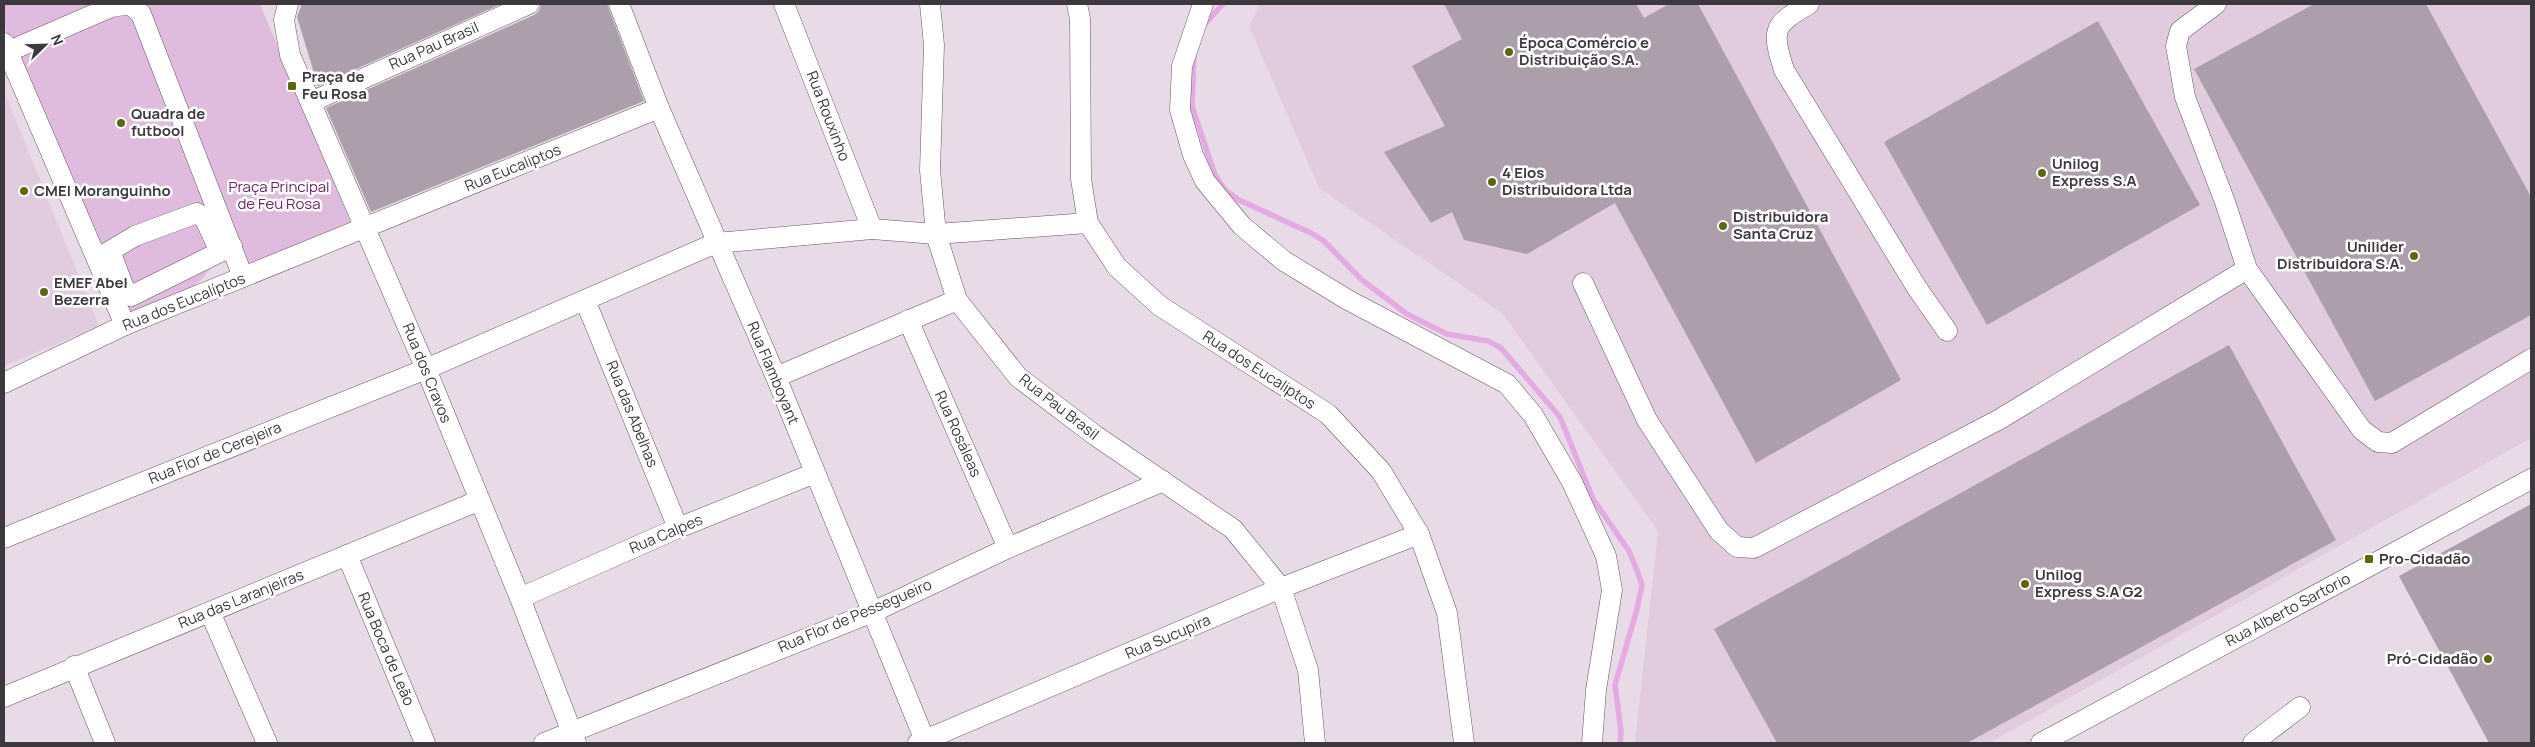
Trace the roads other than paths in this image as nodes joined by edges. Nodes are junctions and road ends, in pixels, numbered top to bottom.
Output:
1 (288, 4) edge
2 (529, 4) edge
3 (619, 4) edge
4 (784, 4) edge
5 (930, 4) edge
6 (1077, 4) edge
7 (1203, 4) edge
8 (1810, 4) edge
9 (2216, 4) edge
10 (6, 47) edge
11 (311, 102) junction
12 (659, 108) junction
13 (1088, 223) junction
14 (366, 227) junction
15 (872, 229) junction
16 (936, 234) junction
17 (716, 243) junction
18 (226, 249) junction
19 (103, 255) junction
20 (2248, 270) junction
21 (243, 277) junction
22 (1583, 283) dead end
23 (585, 300) junction
24 (957, 300) junction
25 (908, 320) junction
26 (125, 325) junction
27 (1947, 331) dead end
28 (2531, 359) edge
29 (426, 369) junction
30 (776, 377) junction
31 (4, 384) edge
32 (815, 473) junction
33 (2531, 479) edge
34 (1163, 481) junction
35 (478, 500) junction
36 (678, 528) junction
37 (1420, 534) junction
38 (4, 538) edge
39 (1008, 548) junction
40 (347, 555) junction
41 (1281, 588) junction
42 (520, 598) junction
43 (210, 612) junction
44 (872, 612) junction
45 (74, 666) junction
46 (4, 697) edge
47 (2300, 707) dead end
48 (2071, 728) junction
49 (574, 738) edge
50 (923, 742) edge
51 (105, 743) edge
52 (267, 743) edge
53 (425, 743) edge
54 (544, 743) edge
55 (1315, 743) edge
56 (1464, 743) edge
57 (1592, 743) edge
58 (2041, 743) edge
59 (2055, 743) edge
60 (2253, 743) edge

1 - 11 street, Rua dos Cravos
2 - 11 street, Rua Pau Brasil
3 - 12 street, Rua Flamboyant
4 - 15 street, Rua Rouxinho
5 - 16 street, Rua Pau Brasil
6 - 13 street, Rua dos Eucaliptos
7 - 57 street
8 - 27 street
9 - 20 street
10 - 18 street
10 - 19 street
11 - 14 street, Rua dos Cravos
12 - 14 street, Rua Eucaliptos
12 - 17 street, Rua Flamboyant
13 - 16 street, Rua Flor de Cerejeira
13 - 37 street, Rua dos Eucaliptos
14 - 21 street, Rua dos Eucalíptos
14 - 29 street, Rua dos Cravos
15 - 16 street, Rua Flor de Cerejeira
15 - 17 street, Rua Flor de Cerejeira
16 - 24 street, Rua Pau Brasil
17 - 23 street, Rua Flor de Cerejeira
17 - 30 street, Rua Flamboyant
18 - 19 street
18 - 19 street
18 - 21 street
19 - 26 street
20 - 22 street
20 - 28 street
21 - 26 street, Rua dos Eucalíptos
23 - 29 street, Rua Flor de Cerejeira
23 - 36 street, Rua das Abelhas
24 - 25 street
24 - 34 street, Rua Pau Brasil
25 - 30 street
25 - 39 street, Rua Rosáleas
26 - 31 street, Rua dos Eucalíptos
29 - 35 street, Rua dos Cravos
29 - 38 street, Rua Flor de Cerejeira
30 - 32 street, Rua Flamboyant
32 - 36 street, Rua Calpes
32 - 44 street, Rua Flamboyant
33 - 48 street, Rua Alberto Sartorio
34 - 39 street, Rua Flor de Pessegueiro
34 - 41 street, Rua Pau Brasil
35 - 40 street, Rua das Laranjeiras
35 - 42 street, Rua dos Cravos
36 - 42 street, Rua Calpes
37 - 41 street, Rua Sucupira
37 - 56 street, Rua dos Eucaliptos
39 - 44 street, Rua Flor de Pessegueiro
40 - 43 street, Rua das Laranjeiras
40 - 53 street, Rua Boca de Leão
41 - 50 street, Rua Sucupira
41 - 55 street, Rua Pau Brasil
42 - 49 street, Rua dos Cravos
43 - 45 street, Rua das Laranjeiras
43 - 52 street
44 - 49 street, Rua Flor de Pessegueiro
44 - 50 street, Rua Flamboyant
45 - 46 street, Rua das Laranjeiras
45 - 51 street
47 - 60 street
48 - 58 street, Rua Alberto Sartorio
48 - 59 street, Rua Alberto Sartorio
49 - 54 street, Rua Flor de Pessegueiro

